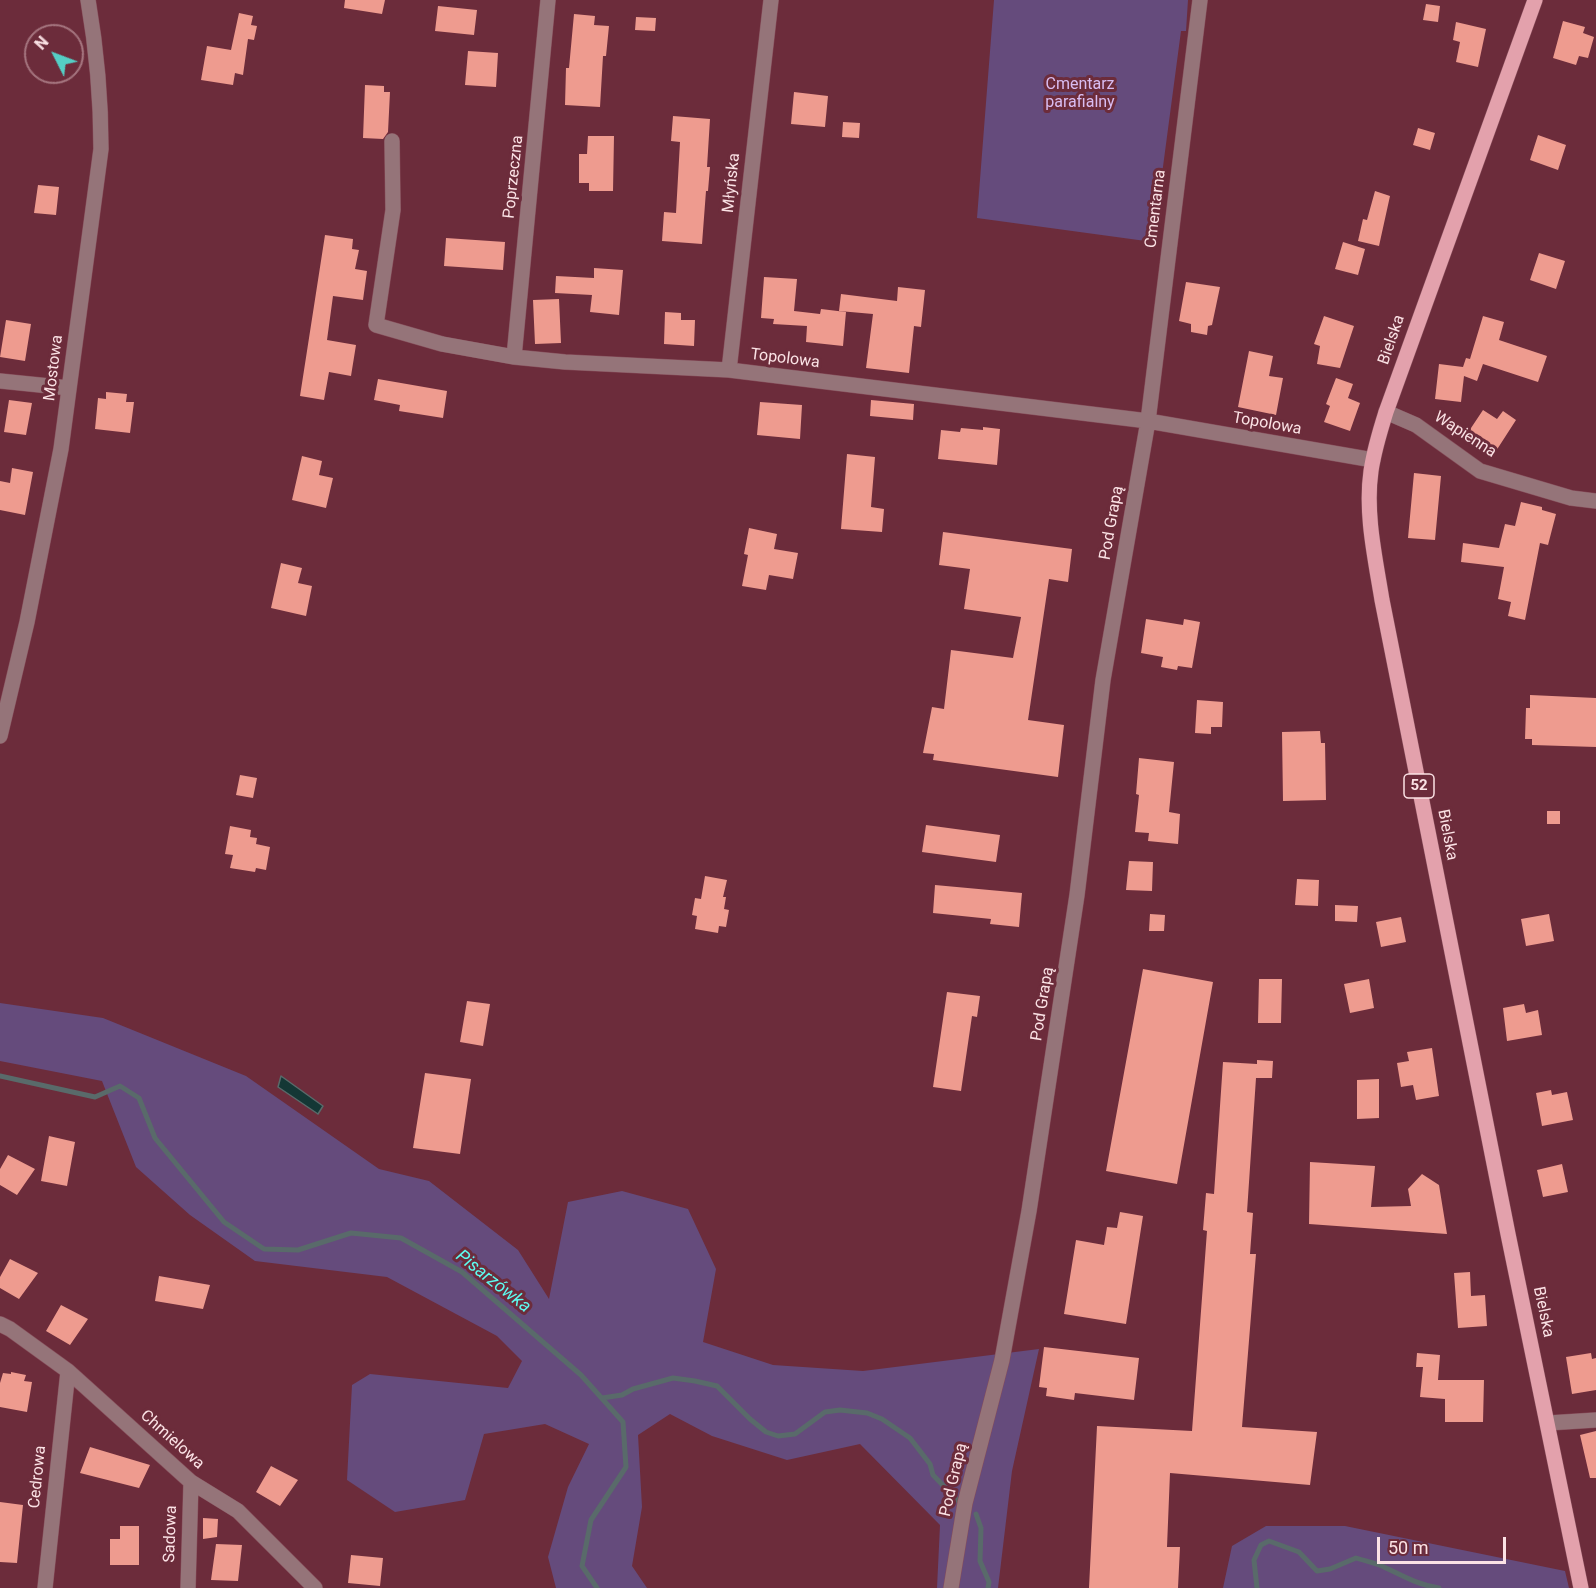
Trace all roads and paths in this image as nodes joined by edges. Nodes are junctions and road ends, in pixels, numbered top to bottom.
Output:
1 (88, 0) edge
2 (548, 0) edge
3 (771, 0) edge
4 (1200, 0) edge
5 (1535, 0) edge
6 (392, 141) dead end
7 (514, 357) junction
8 (729, 370) junction
9 (0, 381) edge
10 (69, 388) junction
11 (1386, 412) junction
12 (1148, 422) junction
13 (1373, 460) junction
14 (1596, 501) edge
15 (0, 736) edge
16 (0, 1324) edge
17 (68, 1371) junction
18 (1596, 1420) edge
19 (1548, 1423) junction
20 (191, 1482) junction
21 (45, 1588) edge
22 (188, 1588) edge
23 (315, 1588) edge
24 (951, 1588) edge
25 (1581, 1588) edge

1 - 10 street, Mostowa
2 - 7 street, Poprzeczna
3 - 8 street, Młyńska
4 - 12 street, Cmentarna
5 - 11 main road, Bielska / 52
6 - 7 street, Topolowa
7 - 8 street, Topolowa
8 - 12 street, Topolowa
9 - 10 street
10 - 15 street, Mostowa
11 - 13 main road, Bielska / 52
11 - 14 street, Wapienna
12 - 13 street, Topolowa
12 - 24 street, Pod Grapą
13 - 19 main road, Bielska / 52
16 - 17 street, Chmielowa
17 - 20 street, Chmielowa
17 - 21 street, Cedrowa
18 - 19 street
19 - 25 main road, Bielska / 52
20 - 22 street, Sadowa
20 - 23 street, Chmielowa

